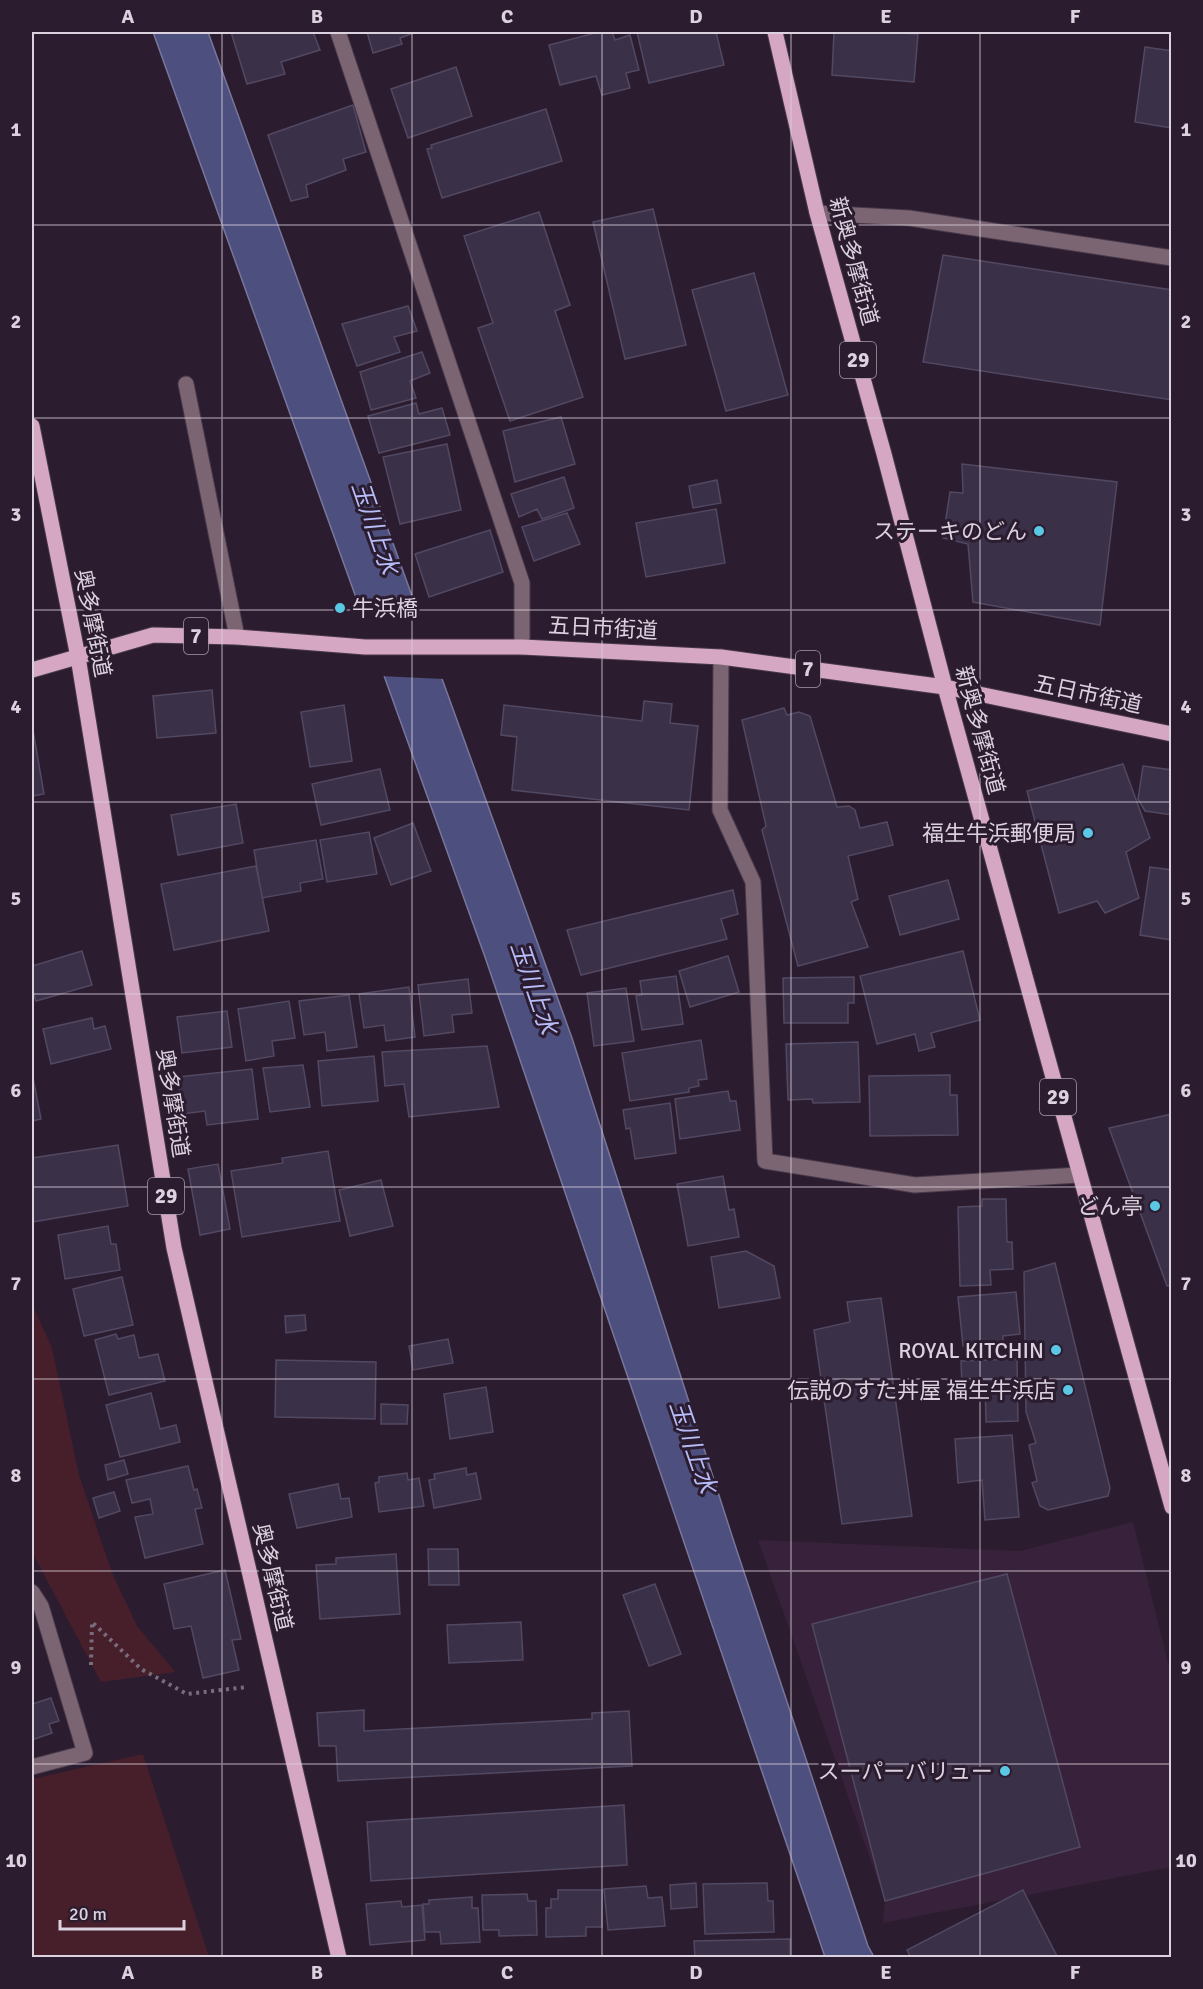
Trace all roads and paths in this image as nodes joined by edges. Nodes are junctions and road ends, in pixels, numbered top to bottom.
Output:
1 (338, 32) edge
2 (776, 32) edge
3 (817, 213) junction
4 (1172, 258) edge
5 (186, 384) dead end
6 (32, 426) edge
7 (237, 637) junction
8 (522, 647) junction
9 (78, 657) junction
10 (721, 657) junction
11 (32, 670) edge
12 (945, 687) junction
13 (1172, 734) edge
14 (1079, 1175) junction
15 (1172, 1507) edge
16 (32, 1592) edge
17 (91, 1668) dead end
18 (274, 1683) junction
19 (32, 1767) edge
20 (339, 1958) edge

1 - 8 street
2 - 3 main road, 新奥多摩街道 / 29
3 - 4 street
3 - 12 main road, 新奥多摩街道 / 29
5 - 7 street
6 - 9 main road, 奥多摩街道 / 29
7 - 8 main road, 五日市街道 / 7
7 - 9 main road, 五日市街道 / 7
8 - 10 main road, 五日市街道 / 7
9 - 11 main road, 五日市街道 / 7
9 - 18 main road, 奥多摩街道 / 29
10 - 12 main road, 五日市街道 / 7
10 - 14 street
12 - 13 main road, 五日市街道 / 7
12 - 14 main road, 新奥多摩街道 / 29
14 - 15 main road, 新奥多摩街道 / 29
16 - 19 street
17 - 18 path
18 - 20 main road, 奥多摩街道 / 29

